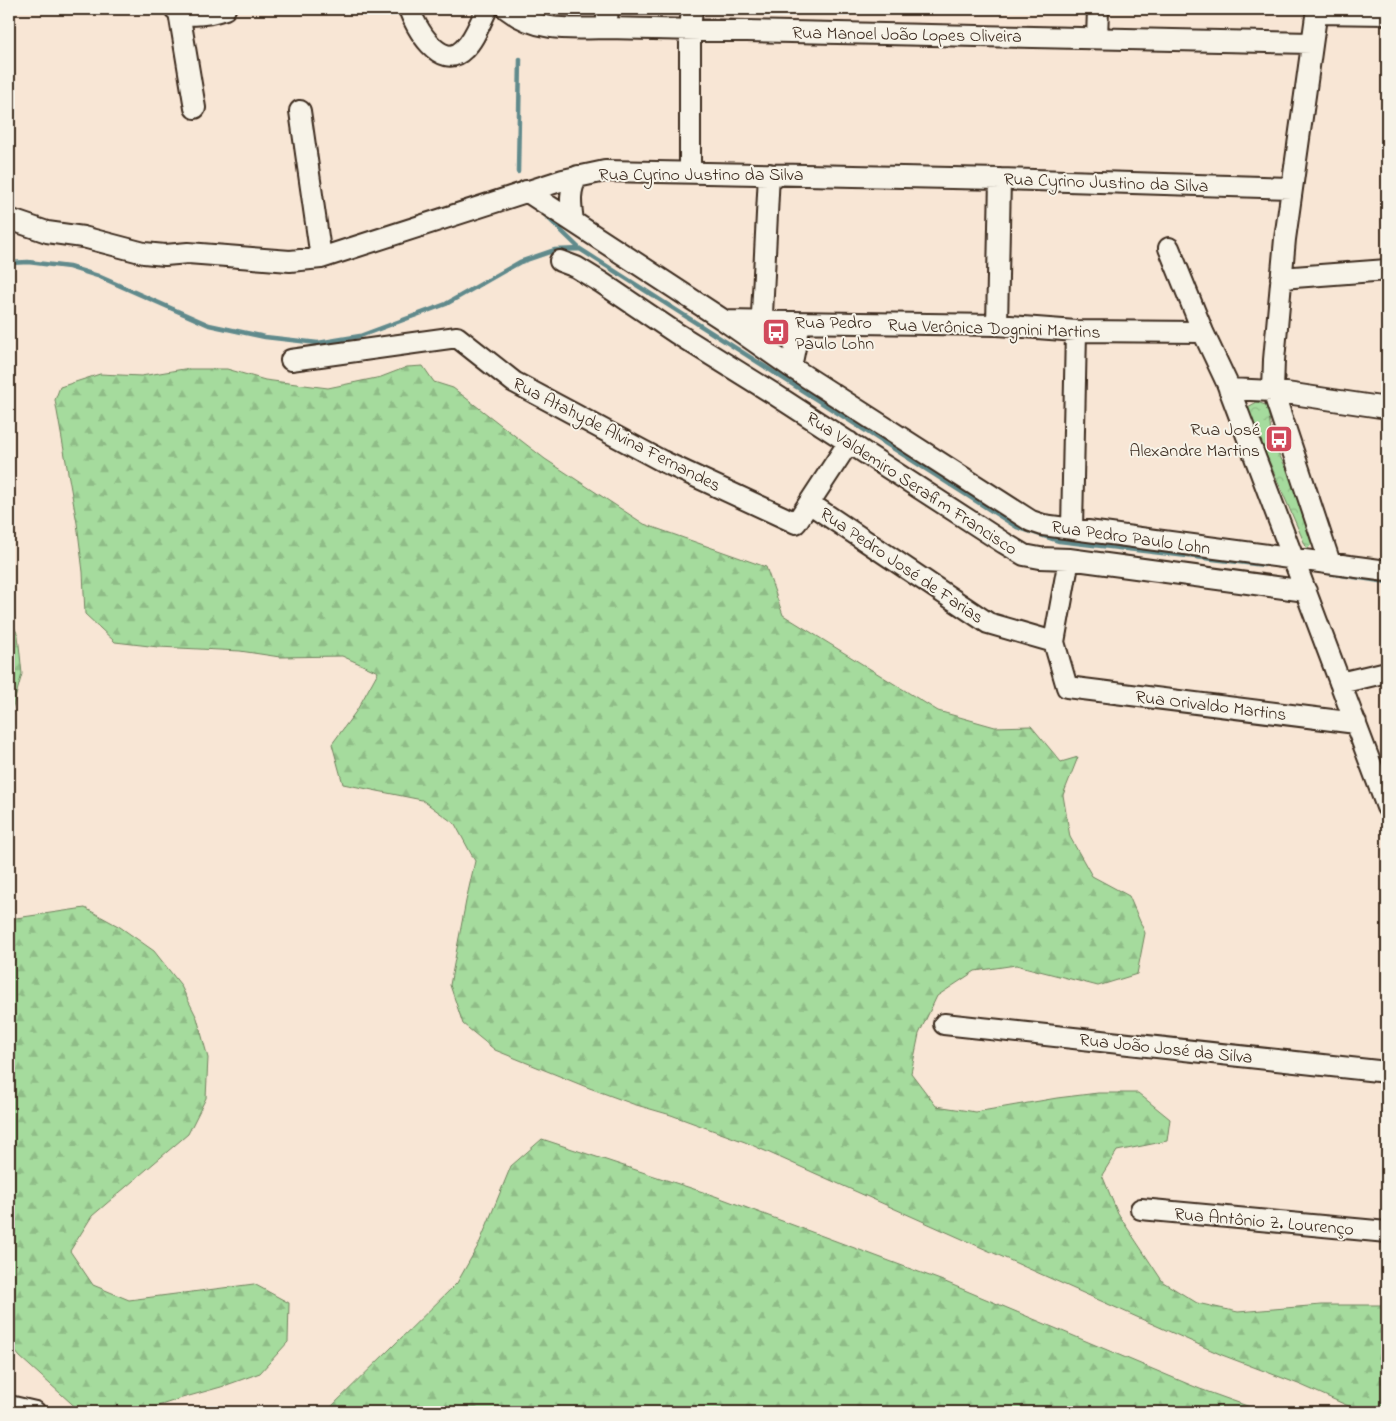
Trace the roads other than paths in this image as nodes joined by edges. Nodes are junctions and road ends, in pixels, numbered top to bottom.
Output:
1 (225, 9) edge
2 (409, 9) edge
3 (487, 9) edge
4 (507, 9) edge
5 (692, 9) edge
6 (1098, 9) edge
7 (177, 10) edge
8 (1316, 11) edge
9 (1387, 14) edge
10 (607, 18) edge
11 (690, 30) junction
12 (1097, 38) junction
13 (1311, 43) junction
14 (195, 108) dead end
15 (300, 111) dead end
16 (690, 172) junction
17 (769, 174) junction
18 (578, 176) junction
19 (1000, 178) junction
20 (1291, 188) junction
21 (526, 191) junction
22 (9, 219) edge
23 (573, 221) junction
24 (1169, 248) dead end
25 (321, 258) junction
26 (560, 261) dead end
27 (1387, 270) edge
28 (1281, 278) junction
29 (725, 321) junction
30 (762, 322) junction
31 (800, 323) junction
32 (997, 325) junction
33 (1076, 331) junction
34 (1203, 332) junction
35 (761, 346) junction
36 (291, 360) dead end
37 (791, 367) junction
38 (1229, 389) junction
39 (1274, 391) junction
40 (1387, 408) edge
41 (849, 442) junction
42 (809, 503) junction
43 (1072, 528) junction
44 (1069, 559) junction
45 (1293, 559) junction
46 (1330, 564) junction
47 (1387, 571) edge
48 (1306, 591) junction
49 (1054, 642) junction
50 (1385, 677) edge
51 (1340, 683) junction
52 (1356, 723) junction
53 (1387, 807) edge
54 (944, 1024) dead end
55 (1387, 1072) edge
56 (1141, 1209) dead end
57 (1387, 1232) edge
58 (9, 1406) edge
59 (35, 1412) edge

1 - 7 street
2 - 3 street
4 - 10 street, Rua Manoel João Lopes Oliveira
5 - 11 street
6 - 12 street
7 - 14 street
8 - 9 street
8 - 13 street
10 - 11 street, Rua Manoel João Lopes Oliveira
11 - 12 street, Rua Manoel João Lopes Oliveira
11 - 16 street
12 - 13 street, Rua Manoel João Lopes Oliveira
13 - 20 street
15 - 25 street
16 - 17 street, Rua Cyrino Justino da Silva
16 - 18 street, Rua Cyrino Justino da Silva
17 - 19 street, Rua Cyrino Justino da Silva
17 - 30 street
18 - 21 street, Rua Cyrino Justino da Silva
18 - 23 street
19 - 20 street, Rua Cyrino Justino da Silva
19 - 32 street
20 - 28 street
21 - 23 street, Rua Pedro Paulo Lohn
21 - 25 street, Rua Cyrino Justino da Silva
22 - 25 street, Rua Cyrino Justino da Silva
23 - 29 street, Rua Pedro Paulo Lohn
24 - 34 street
26 - 41 street, Rua Valdemiro Serafim Francisco
27 - 28 street
28 - 39 street
29 - 30 street, Rua Verônica Dognini Martins
29 - 35 street, Rua Pedro Paulo Lohn
30 - 31 street, Rua Verônica Dognini Martins
30 - 35 street
31 - 32 street, Rua Verônica Dognini Martins
31 - 37 street
32 - 33 street, Rua Verônica Dognini Martins
33 - 34 street, Rua Verônica Dognini Martins
33 - 43 street
34 - 38 street
35 - 37 street, Rua Pedro Paulo Lohn
36 - 42 street, Rua Atahyde Alvina Fernandes
37 - 43 street, Rua Pedro Paulo Lohn
38 - 39 street
38 - 45 street
39 - 40 street
39 - 46 street
41 - 42 street, Rua Atahyde Alvina Fernandes
41 - 44 street, Rua Valdemiro Serafim Francisco
42 - 49 street, Rua Pedro José de Farias
43 - 45 street, Rua Pedro Paulo Lohn
44 - 48 street, Rua Valdemiro Serafim Francisco
44 - 49 street
45 - 46 street, Rua Pedro Paulo Lohn
45 - 48 street
46 - 47 street, Rua Pedro Paulo Lohn
48 - 51 street
49 - 52 street, Rua Orivaldo Martins
50 - 51 street
51 - 52 street
52 - 53 street
54 - 55 street, Rua João José da Silva
56 - 57 street, Rua Antônio Z. Lourenço
58 - 59 street

